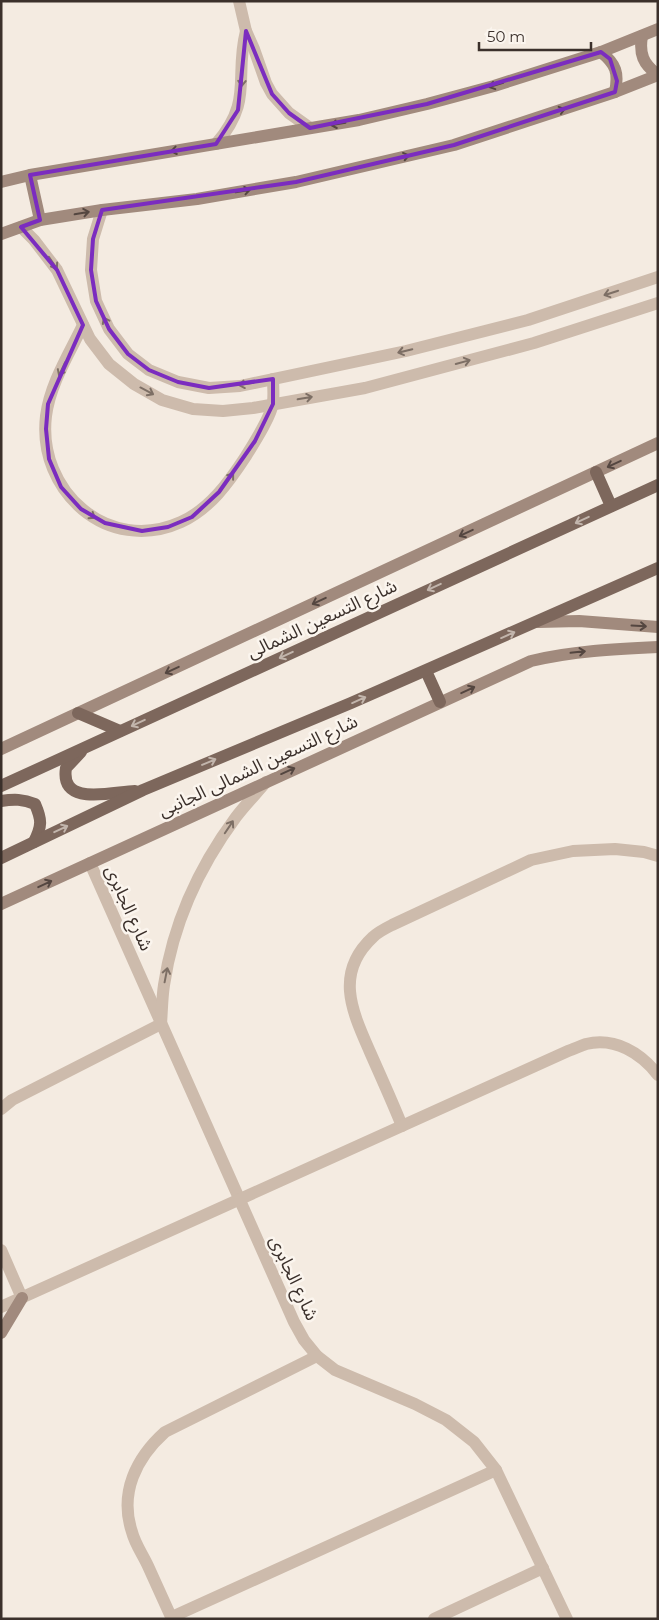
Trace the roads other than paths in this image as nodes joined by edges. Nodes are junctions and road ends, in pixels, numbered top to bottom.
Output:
1 (240, 1) edge
2 (658, 30) edge
3 (246, 31) junction
4 (642, 36) junction
5 (601, 52) junction
6 (658, 75) edge
7 (615, 92) junction
8 (310, 128) junction
9 (216, 144) junction
10 (30, 175) junction
11 (1, 182) edge
12 (102, 210) junction
13 (40, 220) junction
14 (20, 227) junction
15 (1, 234) edge
16 (658, 277) edge
17 (658, 303) edge
18 (83, 325) junction
19 (273, 379) junction
20 (273, 404) junction
21 (658, 443) edge
22 (596, 472) junction
23 (658, 485) edge
24 (611, 506) junction
25 (658, 568) edge
26 (538, 622) junction
27 (658, 627) edge
28 (658, 647) edge
29 (426, 670) junction
30 (440, 702) junction
31 (78, 713) junction
32 (120, 731) junction
33 (86, 747) junction
34 (1, 749) edge
35 (267, 781) junction
36 (1, 786) edge
37 (143, 790) junction
38 (1, 801) edge
39 (34, 842) junction
40 (658, 856) edge
41 (1, 858) edge
42 (90, 863) junction
43 (1, 904) edge
44 (161, 1024) junction
45 (658, 1075) edge
46 (1, 1108) edge
47 (402, 1126) junction
48 (239, 1199) junction
49 (1, 1250) edge
50 (22, 1298) junction
51 (1, 1307) edge
52 (1, 1333) edge
53 (317, 1356) junction
54 (496, 1470) junction
55 (543, 1568) junction
56 (172, 1618) edge
57 (434, 1619) edge
58 (566, 1619) edge

1 - 3 street
2 - 4 street
3 - 8 street
3 -> 9 street
4 - 5 street
4 - 6 street
5 - 7 street
5 -> 8 street
6 - 7 street
12 -> 7 street
8 - 9 street
9 -> 10 street
10 - 11 street
10 - 13 street
13 -> 12 street
19 -> 12 street
13 - 14 street
14 - 15 street
14 -> 18 street
16 -> 19 street
20 -> 17 street
18 -> 20 street
18 -> 20 street
19 - 20 street
21 -> 22 street
22 - 24 main road
22 -> 31 street
23 - 24 main road, شارع التسعين الشمالى
24 -> 32 main road, شارع التسعين الشمالى
25 - 26 main road
26 -> 27 street
29 -> 26 main road
30 -> 28 street, شارع التسعين الشمالى الجانبى
29 - 30 main road
37 -> 29 main road
35 -> 30 street, شارع التسعين الشمالى الجانبى
31 - 32 main road
31 - 34 street
32 - 33 main road, شارع التسعين الشمالى
33 - 36 main road, شارع التسعين الشمالى
33 - 37 main road
35 - 42 street, شارع التسعين الشمالى الجانبى
44 -> 35 street
39 -> 37 main road
38 - 39 main road
39 - 41 main road
40 - 47 street
43 -> 42 street, شارع التسعين الشمالى الجانبى
42 - 44 street, شارع الجابرى
44 - 46 street
44 - 48 street, شارع الجابرى
45 - 47 street
47 - 48 street
48 - 50 street
48 - 53 street, شارع الجابرى
49 - 50 street
50 - 51 street
50 - 52 street
53 - 54 street, شارع الجابرى
53 - 56 street
54 - 55 street, شارع الجابرى
54 - 56 street
55 - 57 street
55 - 58 street, شارع الجابرى

